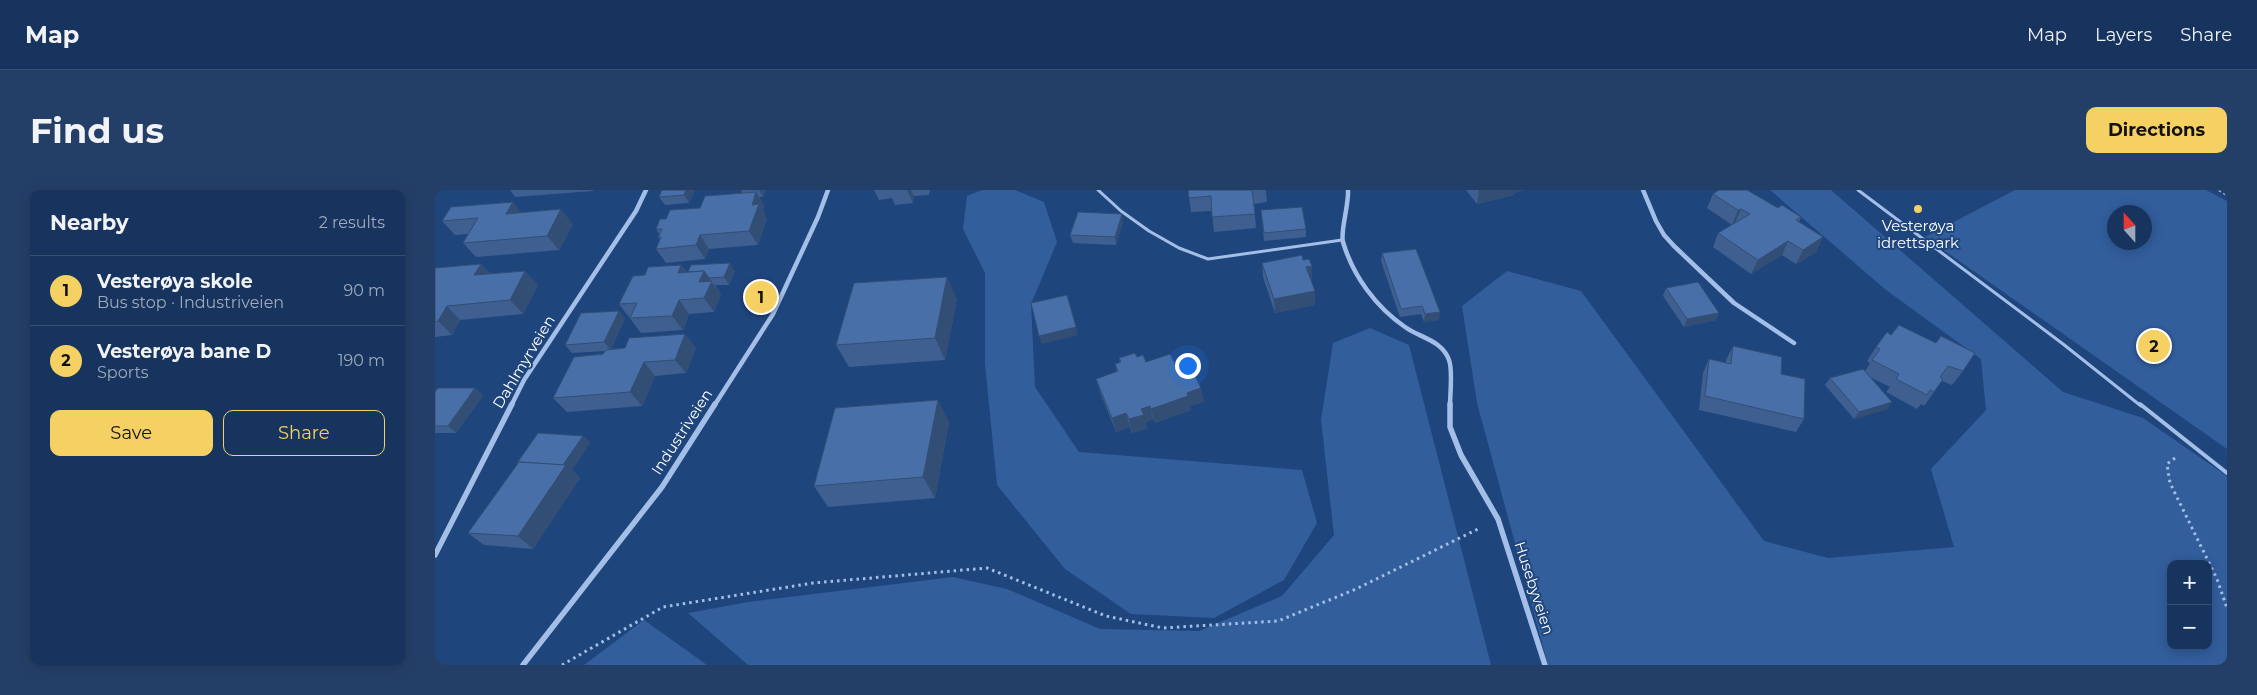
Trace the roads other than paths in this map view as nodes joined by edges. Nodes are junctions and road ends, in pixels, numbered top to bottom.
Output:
1 (646, 190) edge
2 (828, 190) edge
3 (1098, 190) edge
4 (1348, 190) edge
5 (1643, 190) edge
6 (1858, 190) edge
7 (1342, 240) junction
8 (1794, 342) dead end
9 (2227, 473) edge
10 (435, 555) edge
11 (523, 665) edge
12 (1545, 665) edge

1 - 10 street, Dahlmyrveien
2 - 11 street, Industriveien
3 - 7 lane
4 - 7 street
5 - 8 street
6 - 9 lane
7 - 12 street, Husebyveien

